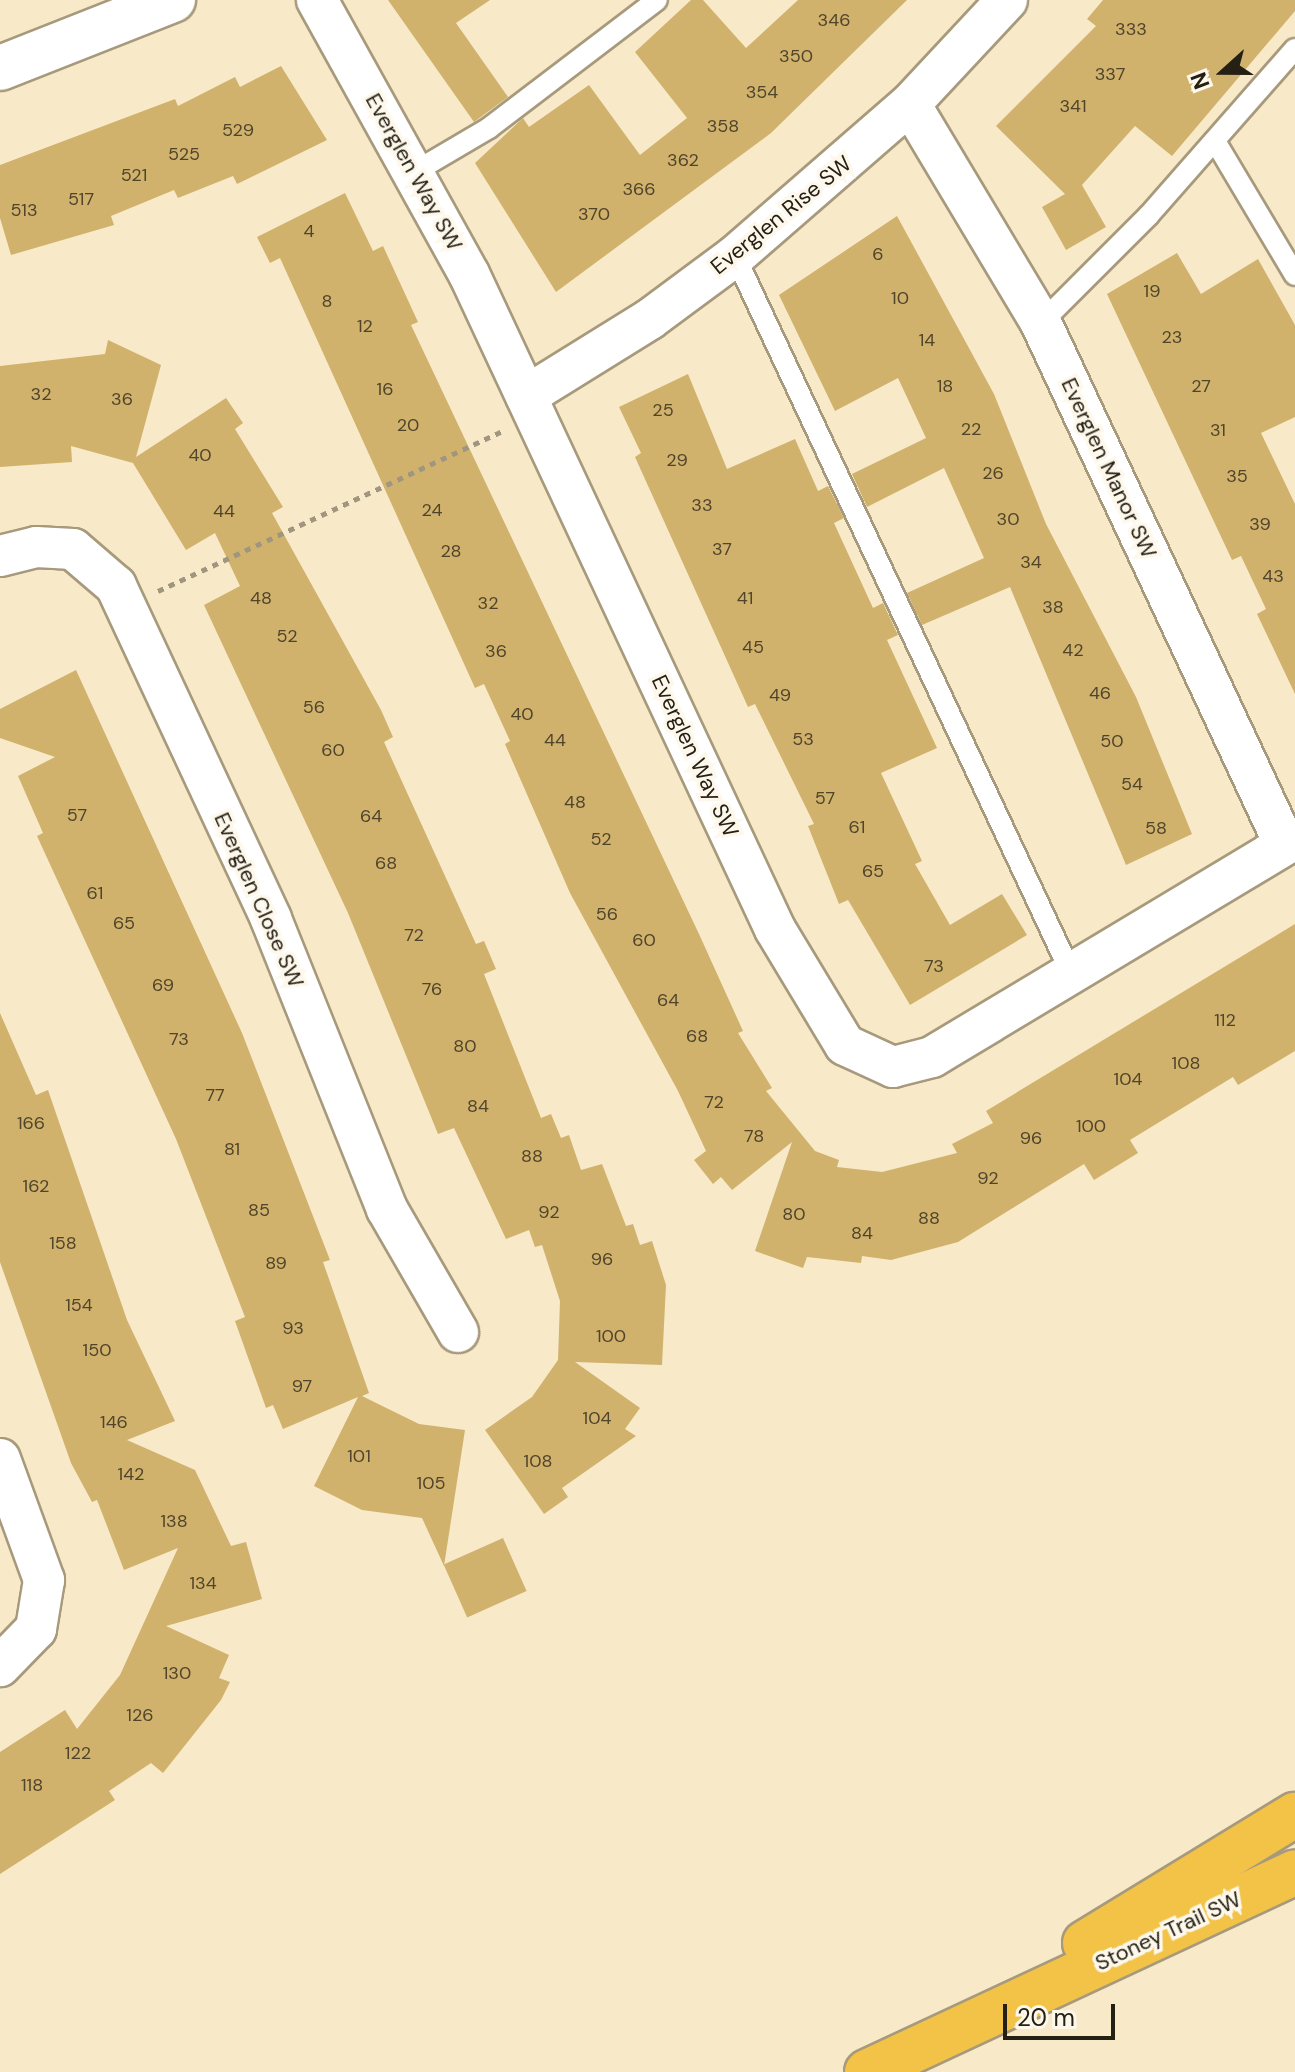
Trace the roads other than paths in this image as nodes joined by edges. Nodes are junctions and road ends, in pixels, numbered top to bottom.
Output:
1 (173, 0) edge
2 (317, 0) edge
3 (657, 0) edge
4 (1007, 0) edge
5 (1295, 49) edge
6 (0, 68) edge
7 (910, 104) junction
8 (1215, 141) junction
9 (416, 171) junction
10 (735, 256) junction
11 (1295, 275) edge
12 (1041, 323) junction
13 (530, 406) junction
14 (0, 556) edge
15 (1290, 842) edge
16 (1071, 973) junction
17 (458, 1332) dead end
18 (0, 1459) edge
19 (0, 1666) edge
20 (1295, 1815) edge
21 (1295, 1872) edge
22 (885, 2063) edge

1 - 6 street
2 - 9 street, Everglen Way SW
3 - 9 lane
4 - 7 street, Everglen Rise SW
5 - 8 lane
7 - 10 street, Everglen Rise SW
7 - 12 street, Everglen Manor SW
8 - 11 lane
8 - 12 lane
9 - 13 street, Everglen Way SW
10 - 13 street, Everglen Rise SW
10 - 16 lane
12 - 15 street, Everglen Manor SW
13 - 16 street, Everglen Way SW
14 - 17 street, Everglen Close SW
15 - 16 street, Everglen Way SW
18 - 19 street
20 - 22 highway
21 - 22 highway, Stoney Trail SW

